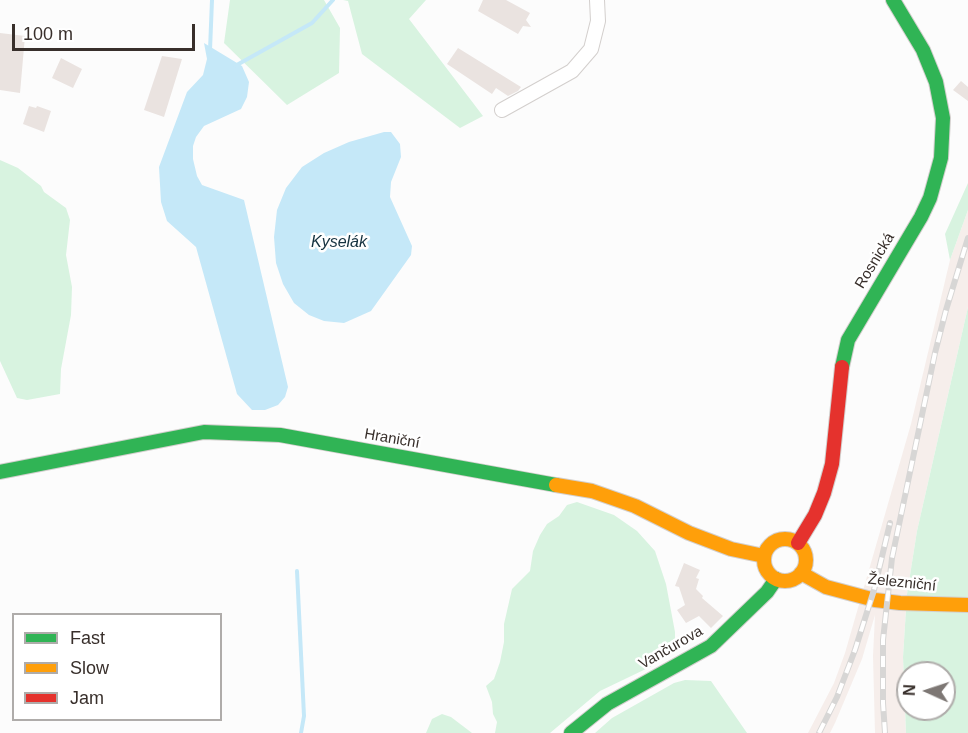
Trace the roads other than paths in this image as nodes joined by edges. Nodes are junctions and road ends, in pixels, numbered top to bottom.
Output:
1 (597, 0) edge
2 (893, 0) edge
3 (502, 110) dead end
4 (2, 472) edge
5 (798, 543) junction
6 (764, 556) junction
7 (801, 573) junction
8 (776, 579) junction
9 (968, 605) edge
10 (571, 733) edge

1 - 3 street
2 - 5 street, Rosnická
4 - 6 street, Hraniční
5 - 6 street
5 - 7 street
6 - 8 street
7 - 8 street
7 - 9 street, Železniční
8 - 10 street, Vančurova

